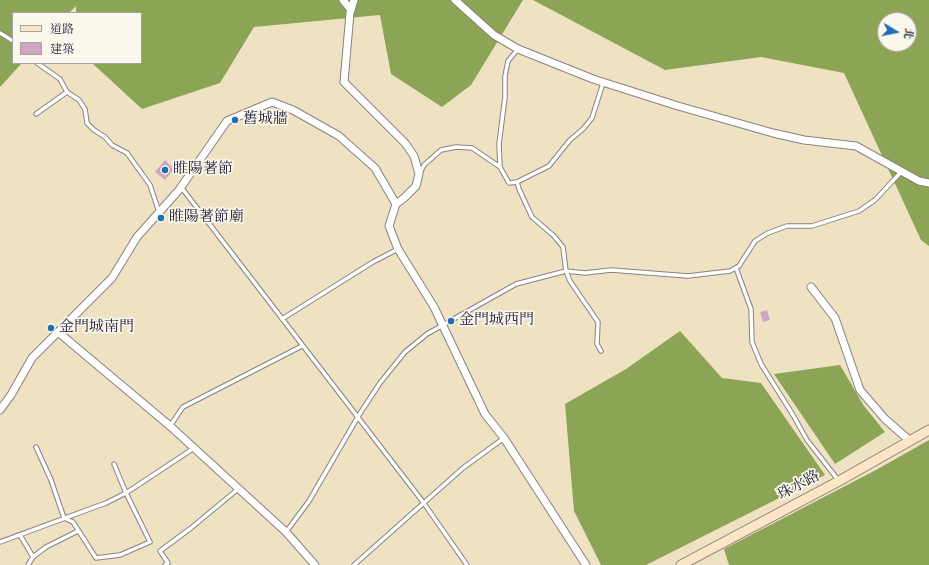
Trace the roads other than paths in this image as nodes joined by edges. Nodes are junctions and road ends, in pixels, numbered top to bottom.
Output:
1 (343, 0) edge
2 (354, 0) edge
3 (455, 0) edge
4 (351, 10) junction
5 (0, 33) edge
6 (12, 40) edge
7 (518, 49) junction
8 (38, 64) edge
9 (603, 83) junction
10 (67, 92) junction
11 (36, 114) dead end
12 (500, 167) junction
13 (902, 171) junction
14 (419, 174) junction
15 (517, 182) junction
16 (929, 183) edge
17 (181, 187) junction
18 (396, 204) junction
19 (159, 212) junction
20 (398, 249) junction
21 (736, 268) junction
22 (566, 272) junction
23 (811, 287) dead end
24 (282, 319) junction
25 (442, 326) junction
26 (58, 332) junction
27 (302, 346) junction
28 (601, 351) dead end
29 (0, 410) edge
30 (357, 417) junction
31 (170, 426) junction
32 (929, 430) edge
33 (504, 438) junction
34 (910, 441) junction
35 (36, 447) dead end
36 (194, 448) junction
37 (114, 464) dead end
38 (839, 481) junction
39 (238, 488) junction
40 (126, 493) junction
41 (423, 502) junction
42 (64, 518) junction
43 (78, 531) junction
44 (286, 532) junction
45 (20, 535) junction
46 (0, 542) edge
47 (33, 558) junction
48 (28, 565) edge
49 (165, 565) edge
50 (315, 565) edge
51 (354, 565) edge
52 (467, 565) edge
53 (586, 565) edge
54 (681, 565) edge

1 - 4 street
2 - 4 street
3 - 7 street
4 - 14 street
5 - 6 lane
7 - 9 street
7 - 12 lane
8 - 10 lane
9 - 13 street
9 - 15 lane
10 - 11 lane
10 - 19 lane
12 - 14 lane
12 - 15 lane
13 - 16 street
13 - 21 lane
14 - 18 street
15 - 22 lane
17 - 18 street
17 - 19 street
17 - 24 lane
18 - 20 street
19 - 26 street
20 - 24 lane
20 - 25 street
21 - 22 lane
21 - 38 lane
22 - 25 lane
22 - 28 lane
23 - 34 street
24 - 27 lane
25 - 30 lane
25 - 33 street
26 - 29 street
26 - 31 street
27 - 30 lane
27 - 31 lane
30 - 41 lane
30 - 44 lane
31 - 36 street
32 - 34 main road, 珠水路
33 - 41 lane
33 - 53 street
34 - 38 main road, 珠水路
35 - 42 lane
36 - 39 street
36 - 40 lane
37 - 40 lane
38 - 54 main road, 珠水路
39 - 44 street
39 - 49 lane
40 - 42 lane
40 - 43 lane
41 - 51 lane
41 - 52 lane
42 - 43 lane
42 - 45 lane
43 - 47 lane
44 - 50 street
45 - 46 lane
45 - 47 lane
47 - 48 lane

